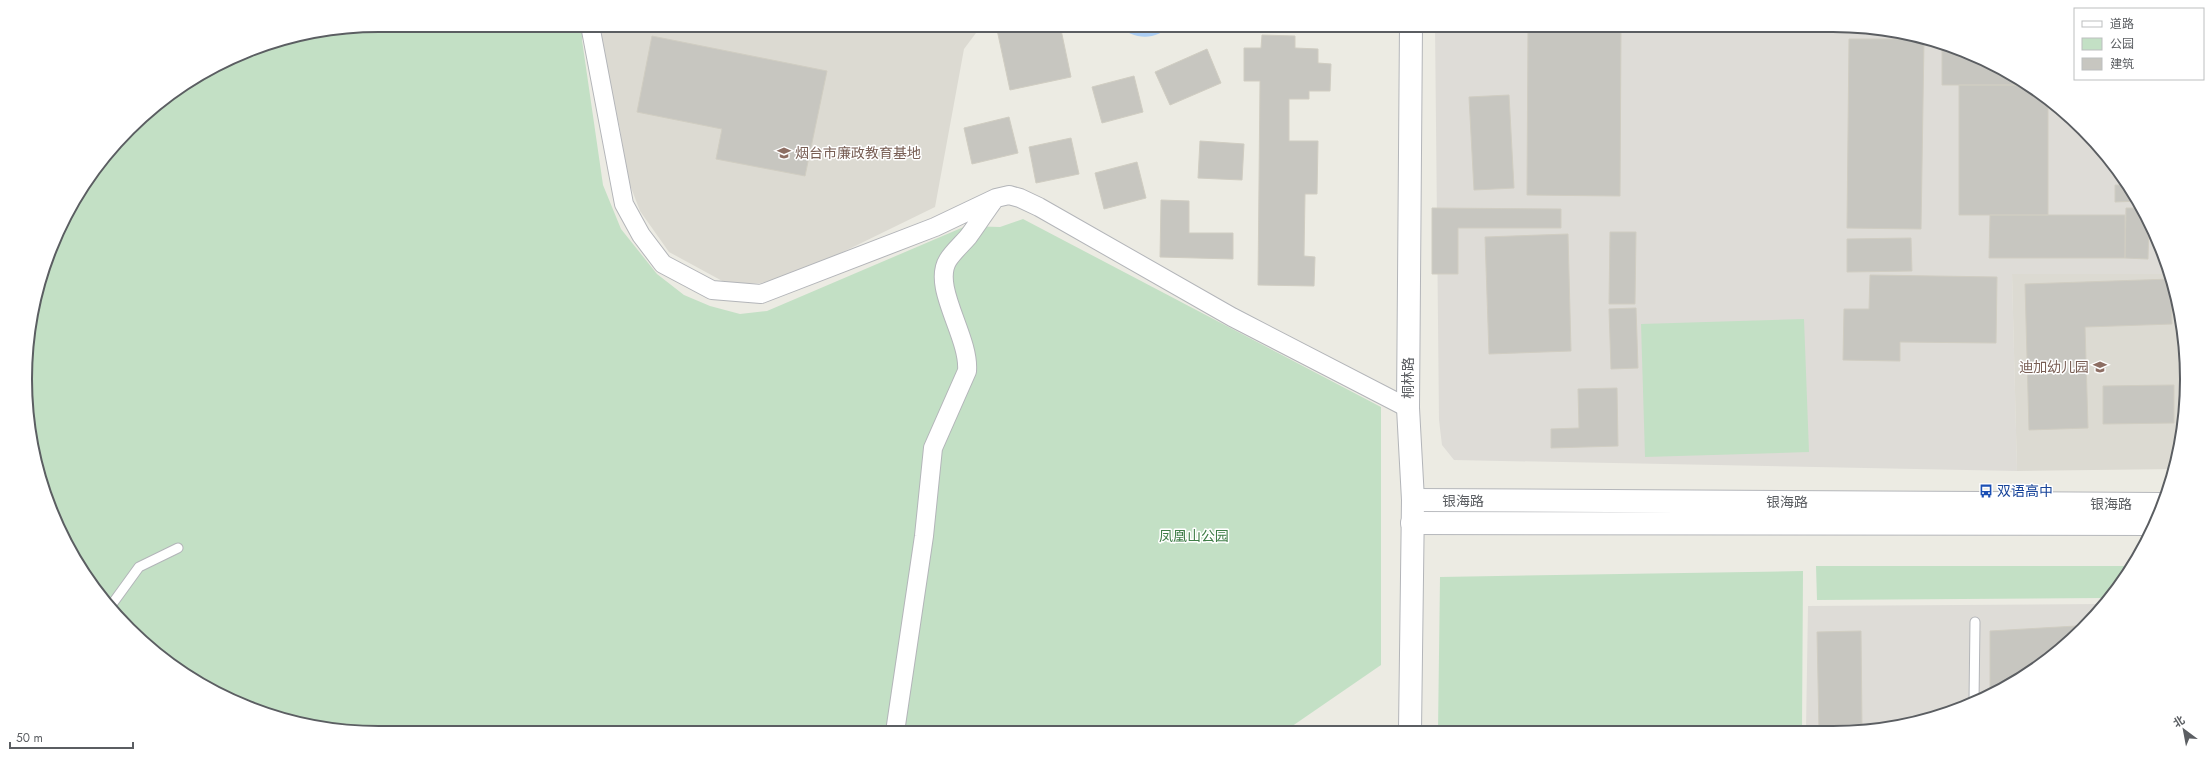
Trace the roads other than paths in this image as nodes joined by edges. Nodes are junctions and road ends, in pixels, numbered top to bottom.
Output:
1 (591, 32) edge
2 (1411, 32) edge
3 (996, 198) junction
4 (1408, 408) junction
5 (1413, 500) junction
6 (2157, 504) edge
7 (1412, 523) junction
8 (2148, 524) edge
9 (178, 548) dead end
10 (113, 602) edge
11 (1975, 622) dead end
12 (1974, 696) edge
13 (896, 726) edge
14 (1410, 726) edge

1 - 3 street
2 - 4 main road, 桐林路
3 - 4 street
3 - 13 street
4 - 5 main road, 桐林路
5 - 6 main road, 银海路
5 - 7 main road, 桐林路
7 - 8 main road, 银海路
7 - 14 main road, 桐林路
9 - 10 lane
11 - 12 lane

